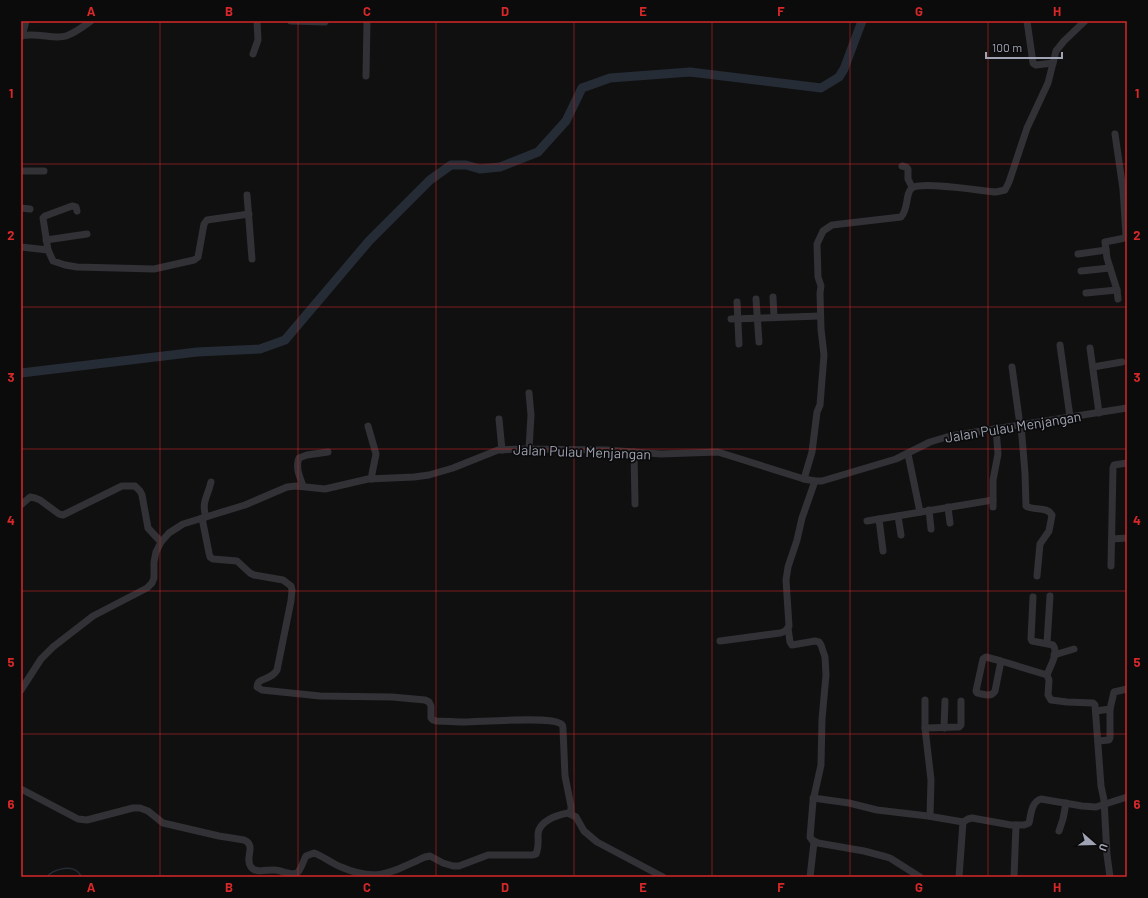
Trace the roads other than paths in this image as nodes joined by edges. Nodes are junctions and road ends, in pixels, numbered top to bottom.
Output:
1 (26, 21) edge
2 (91, 21) edge
3 (257, 21) edge
4 (291, 21) edge
5 (367, 21) edge
6 (1027, 21) edge
7 (1085, 21) edge
8 (325, 22) dead end
9 (21, 36) edge
10 (253, 54) dead end
11 (1053, 63) junction
12 (366, 76) dead end
13 (1115, 134) dead end
14 (902, 166) dead end
15 (21, 171) edge
16 (44, 171) dead end
17 (912, 187) junction
18 (1125, 189) edge
19 (247, 195) dead end
20 (21, 208) edge
21 (30, 209) dead end
22 (77, 211) dead end
23 (250, 214) junction
24 (87, 234) dead end
25 (46, 240) junction
26 (21, 247) edge
27 (48, 250) junction
28 (1106, 250) junction
29 (1078, 254) dead end
30 (252, 259) dead end
31 (1110, 268) junction
32 (1081, 271) dead end
33 (1117, 290) junction
34 (1086, 293) dead end
35 (773, 297) dead end
36 (756, 299) dead end
37 (1118, 299) dead end
38 (738, 302) dead end
39 (820, 316) junction
40 (774, 317) junction
41 (735, 318) junction
42 (757, 318) junction
43 (759, 342) dead end
44 (739, 344) dead end
45 (1060, 345) dead end
46 (1090, 348) dead end
47 (1122, 362) dead end
48 (1012, 367) dead end
49 (1093, 367) junction
50 (529, 393) dead end
51 (1127, 408) edge
52 (1099, 413) junction
53 (1070, 417) junction
54 (500, 420) dead end
55 (1020, 425) junction
56 (368, 426) dead end
57 (996, 428) junction
58 (529, 449) junction
59 (502, 450) junction
60 (328, 452) dead end
61 (634, 452) junction
62 (908, 454) junction
63 (1127, 463) edge
64 (371, 479) junction
65 (804, 479) junction
66 (815, 481) junction
67 (211, 482) dead end
68 (303, 486) junction
69 (635, 504) dead end
70 (21, 505) edge
71 (948, 507) junction
72 (929, 510) junction
73 (920, 512) junction
74 (898, 516) junction
75 (204, 518) junction
76 (879, 519) junction
77 (867, 521) dead end
78 (950, 523) dead end
79 (931, 528) dead end
80 (901, 535) dead end
81 (1127, 538) edge
82 (1112, 539) junction
83 (161, 542) junction
84 (883, 551) dead end
85 (1111, 566) dead end
86 (1037, 576) dead end
87 (1034, 596) dead end
88 (1050, 596) dead end
89 (788, 628) junction
90 (720, 641) dead end
91 (1047, 644) junction
92 (1074, 649) dead end
93 (1054, 655) junction
94 (1001, 661) junction
95 (1047, 675) junction
96 (1127, 689) edge
97 (21, 690) edge
98 (925, 700) dead end
99 (945, 701) dead end
100 (961, 701) dead end
101 (1110, 709) junction
102 (1096, 711) junction
103 (925, 728) junction
104 (944, 728) junction
105 (1098, 741) junction
106 (21, 789) edge
107 (1127, 797) edge
108 (813, 798) junction
109 (1066, 803) junction
110 (1103, 805) junction
111 (571, 814) junction
112 (930, 816) junction
113 (963, 822) junction
114 (1016, 825) junction
115 (1058, 831) dead end
116 (814, 842) junction
117 (663, 877) edge
118 (810, 877) edge
119 (920, 877) edge
120 (959, 877) edge
121 (1014, 877) edge
122 (1110, 877) edge

1 - 9 street
2 - 9 street
3 - 10 street
4 - 8 street
5 - 12 street
6 - 11 street
7 - 11 street
11 - 17 street
13 - 18 street
14 - 17 street
15 - 16 street
17 - 39 street
18 - 28 street
19 - 23 street
20 - 21 street
22 - 25 street
23 - 27 street
23 - 30 street
24 - 25 street
25 - 27 street
26 - 27 street
28 - 29 street
28 - 31 street
31 - 32 street
31 - 33 street
33 - 34 street
33 - 37 street
35 - 40 street
36 - 42 street
38 - 41 street
39 - 40 street
39 - 65 street
40 - 42 street
41 - 42 street
41 - 44 street
42 - 43 street
45 - 53 street
46 - 49 street
47 - 49 street
48 - 55 street
49 - 52 street
50 - 58 street
51 - 52 street, Jalan Pulau Menjangan
52 - 53 street, Jalan Pulau Menjangan
53 - 55 street, Jalan Pulau Menjangan
54 - 59 street
55 - 57 street, Jalan Pulau Menjangan
55 - 86 street
56 - 64 street
57 - 62 street, Jalan Pulau Menjangan
57 - 71 street
58 - 59 street, Jalan Pulau Menjangan
58 - 61 street, Jalan Pulau Menjangan
59 - 64 street, Jalan Pulau Menjangan
60 - 68 street
61 - 65 street, Jalan Pulau Menjangan
61 - 69 street
62 - 66 street, Jalan Pulau Menjangan
62 - 73 street
63 - 82 street
64 - 68 street, Jalan Pulau Menjangan
65 - 66 street, Jalan Pulau Menjangan
66 - 89 street
67 - 75 street
68 - 75 street, Jalan Pulau Menjangan
70 - 83 street
71 - 72 street
71 - 78 street
72 - 73 street
72 - 79 street
73 - 74 street
74 - 76 street
74 - 80 street
75 - 83 street, Jalan Pulau Menjangan
75 - 111 street
76 - 77 street
76 - 84 street
81 - 82 street
82 - 85 street
83 - 97 street, Jalan Pulau Menjangan
87 - 91 street
88 - 91 street
89 - 90 street
89 - 108 street
91 - 93 street
92 - 93 street
93 - 95 street
94 - 94 street
94 - 95 street
95 - 102 street
96 - 101 street
98 - 103 street
99 - 104 street
100 - 104 street
101 - 102 street
101 - 105 street
102 - 105 street
103 - 104 street
103 - 112 street
105 - 110 street
106 - 111 street
107 - 110 street
108 - 112 street
108 - 116 street
109 - 110 street
109 - 114 street
109 - 115 street
110 - 122 street
111 - 117 street
112 - 113 street
113 - 114 street
113 - 120 street
114 - 121 street
116 - 118 street
116 - 119 street

